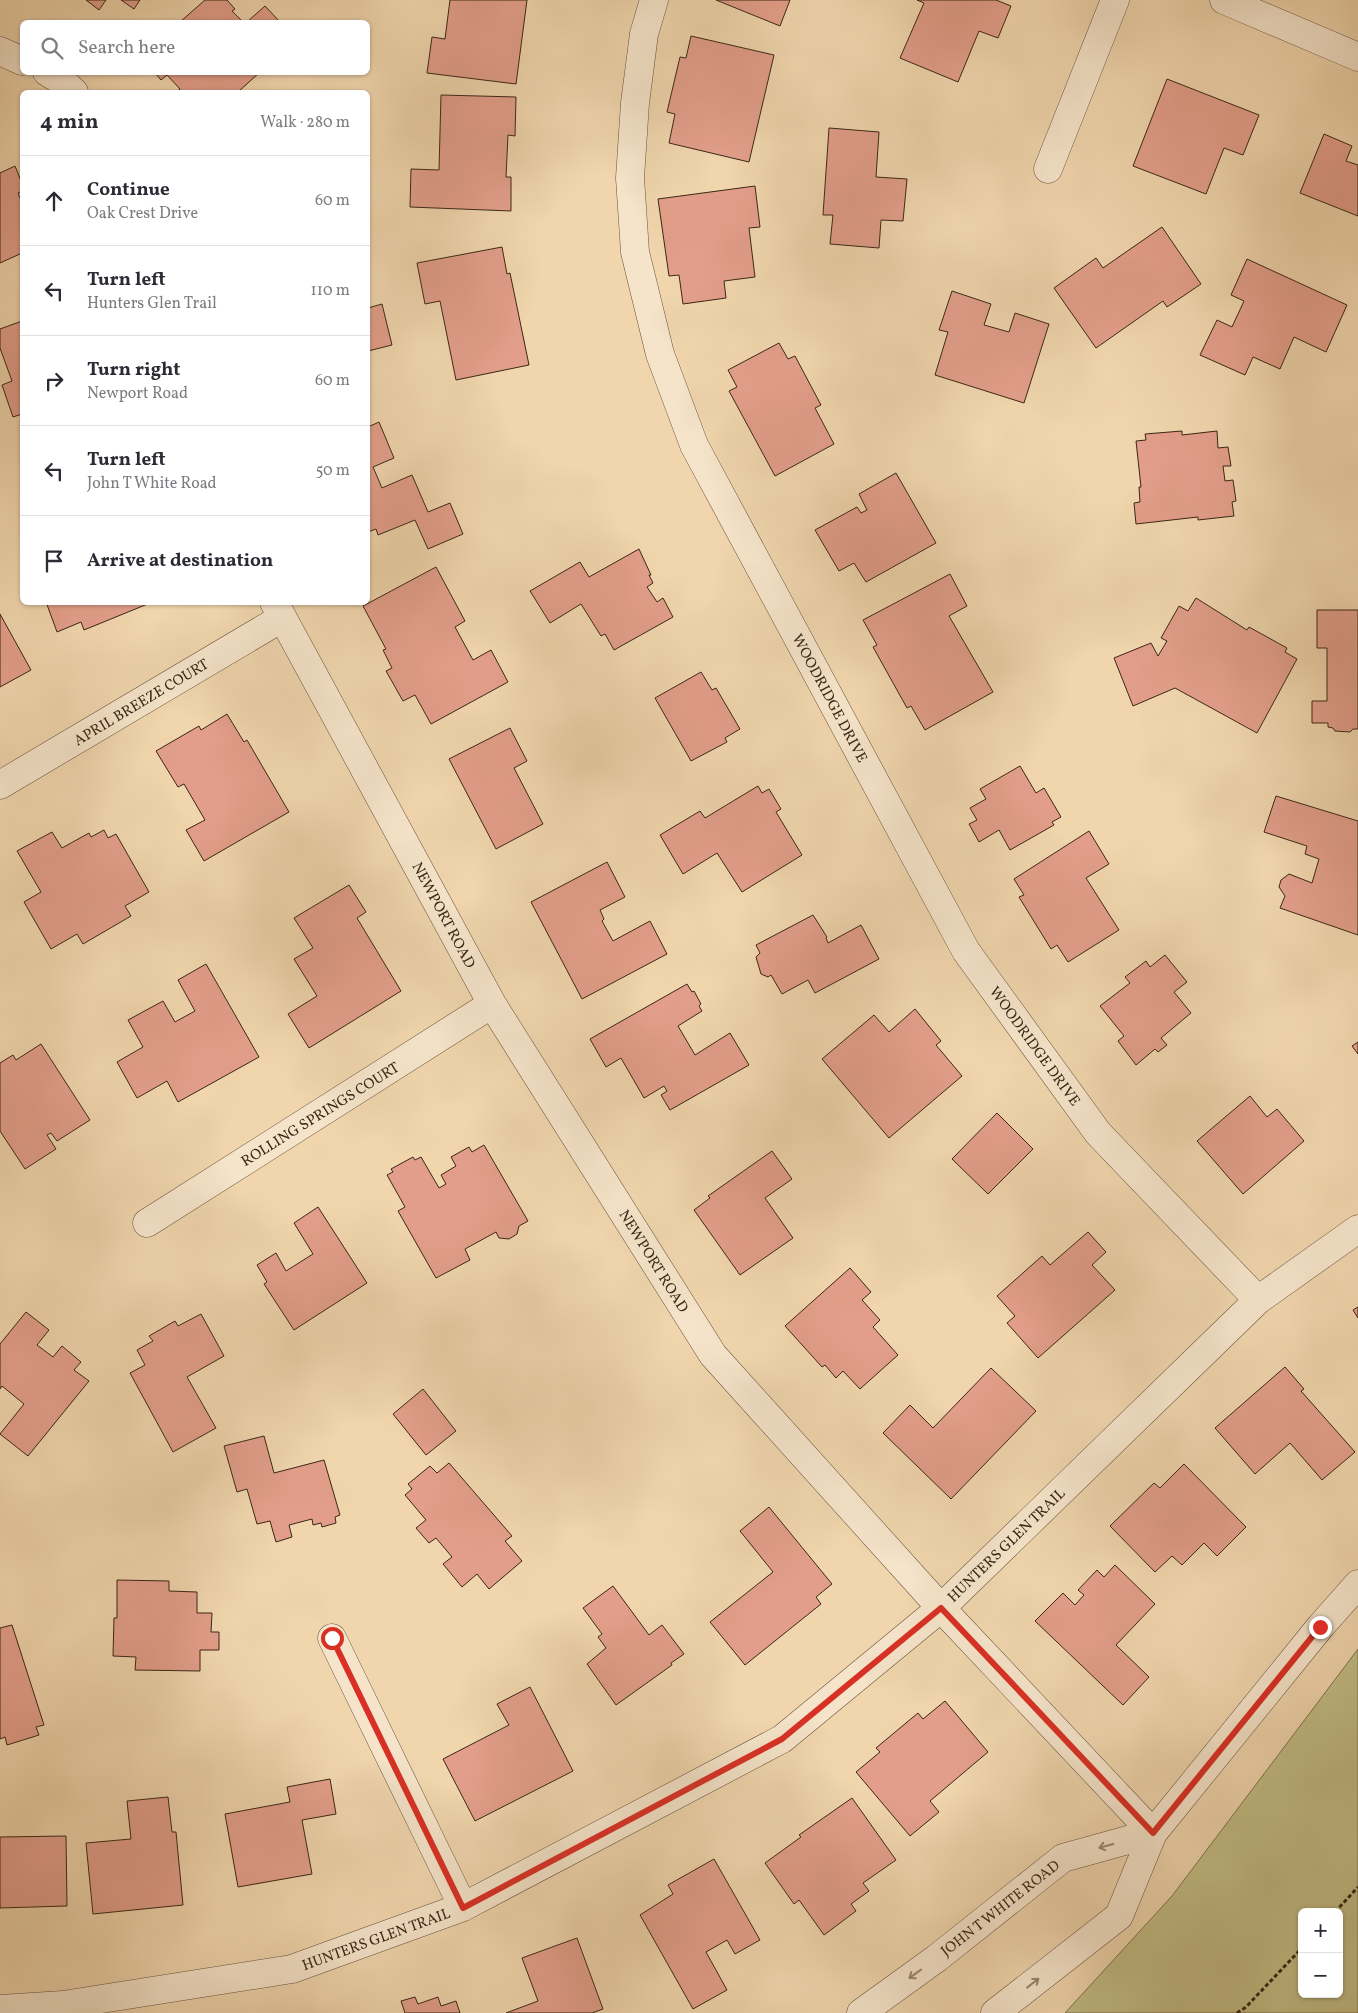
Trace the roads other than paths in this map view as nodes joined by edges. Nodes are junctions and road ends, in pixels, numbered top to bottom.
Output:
1 (654, 0) edge
2 (1115, 0) edge
3 (1224, 0) edge
4 (0, 51) edge
5 (1358, 57) edge
6 (20, 60) edge
7 (51, 75) edge
8 (72, 90) edge
9 (1048, 169) dead end
10 (278, 610) edge
11 (0, 785) edge
12 (492, 1004) junction
13 (148, 1223) dead end
14 (1358, 1229) edge
15 (1258, 1300) junction
16 (1358, 1584) edge
17 (941, 1608) junction
18 (332, 1638) dead end
19 (1153, 1833) junction
20 (463, 1908) junction
21 (0, 2009) edge
22 (861, 2013) edge
23 (995, 2013) edge

1 - 15 street, WOODRIDGE DRIVE
2 - 9 street
3 - 5 street
4 - 6 street
7 - 8 street
10 - 11 street, APRIL BREEZE COURT
10 - 12 street, NEWPORT ROAD
12 - 13 street, ROLLING SPRINGS COURT
12 - 17 street, NEWPORT ROAD
14 - 15 street, HUNTERS GLEN TRAIL
15 - 17 street, HUNTERS GLEN TRAIL
16 - 19 street
17 - 19 street, NEWPORT ROAD
17 - 20 street, HUNTERS GLEN TRAIL
18 - 20 street
19 -> 22 street, JOHN T WHITE ROAD
23 -> 19 street
20 - 21 street, HUNTERS GLEN TRAIL

